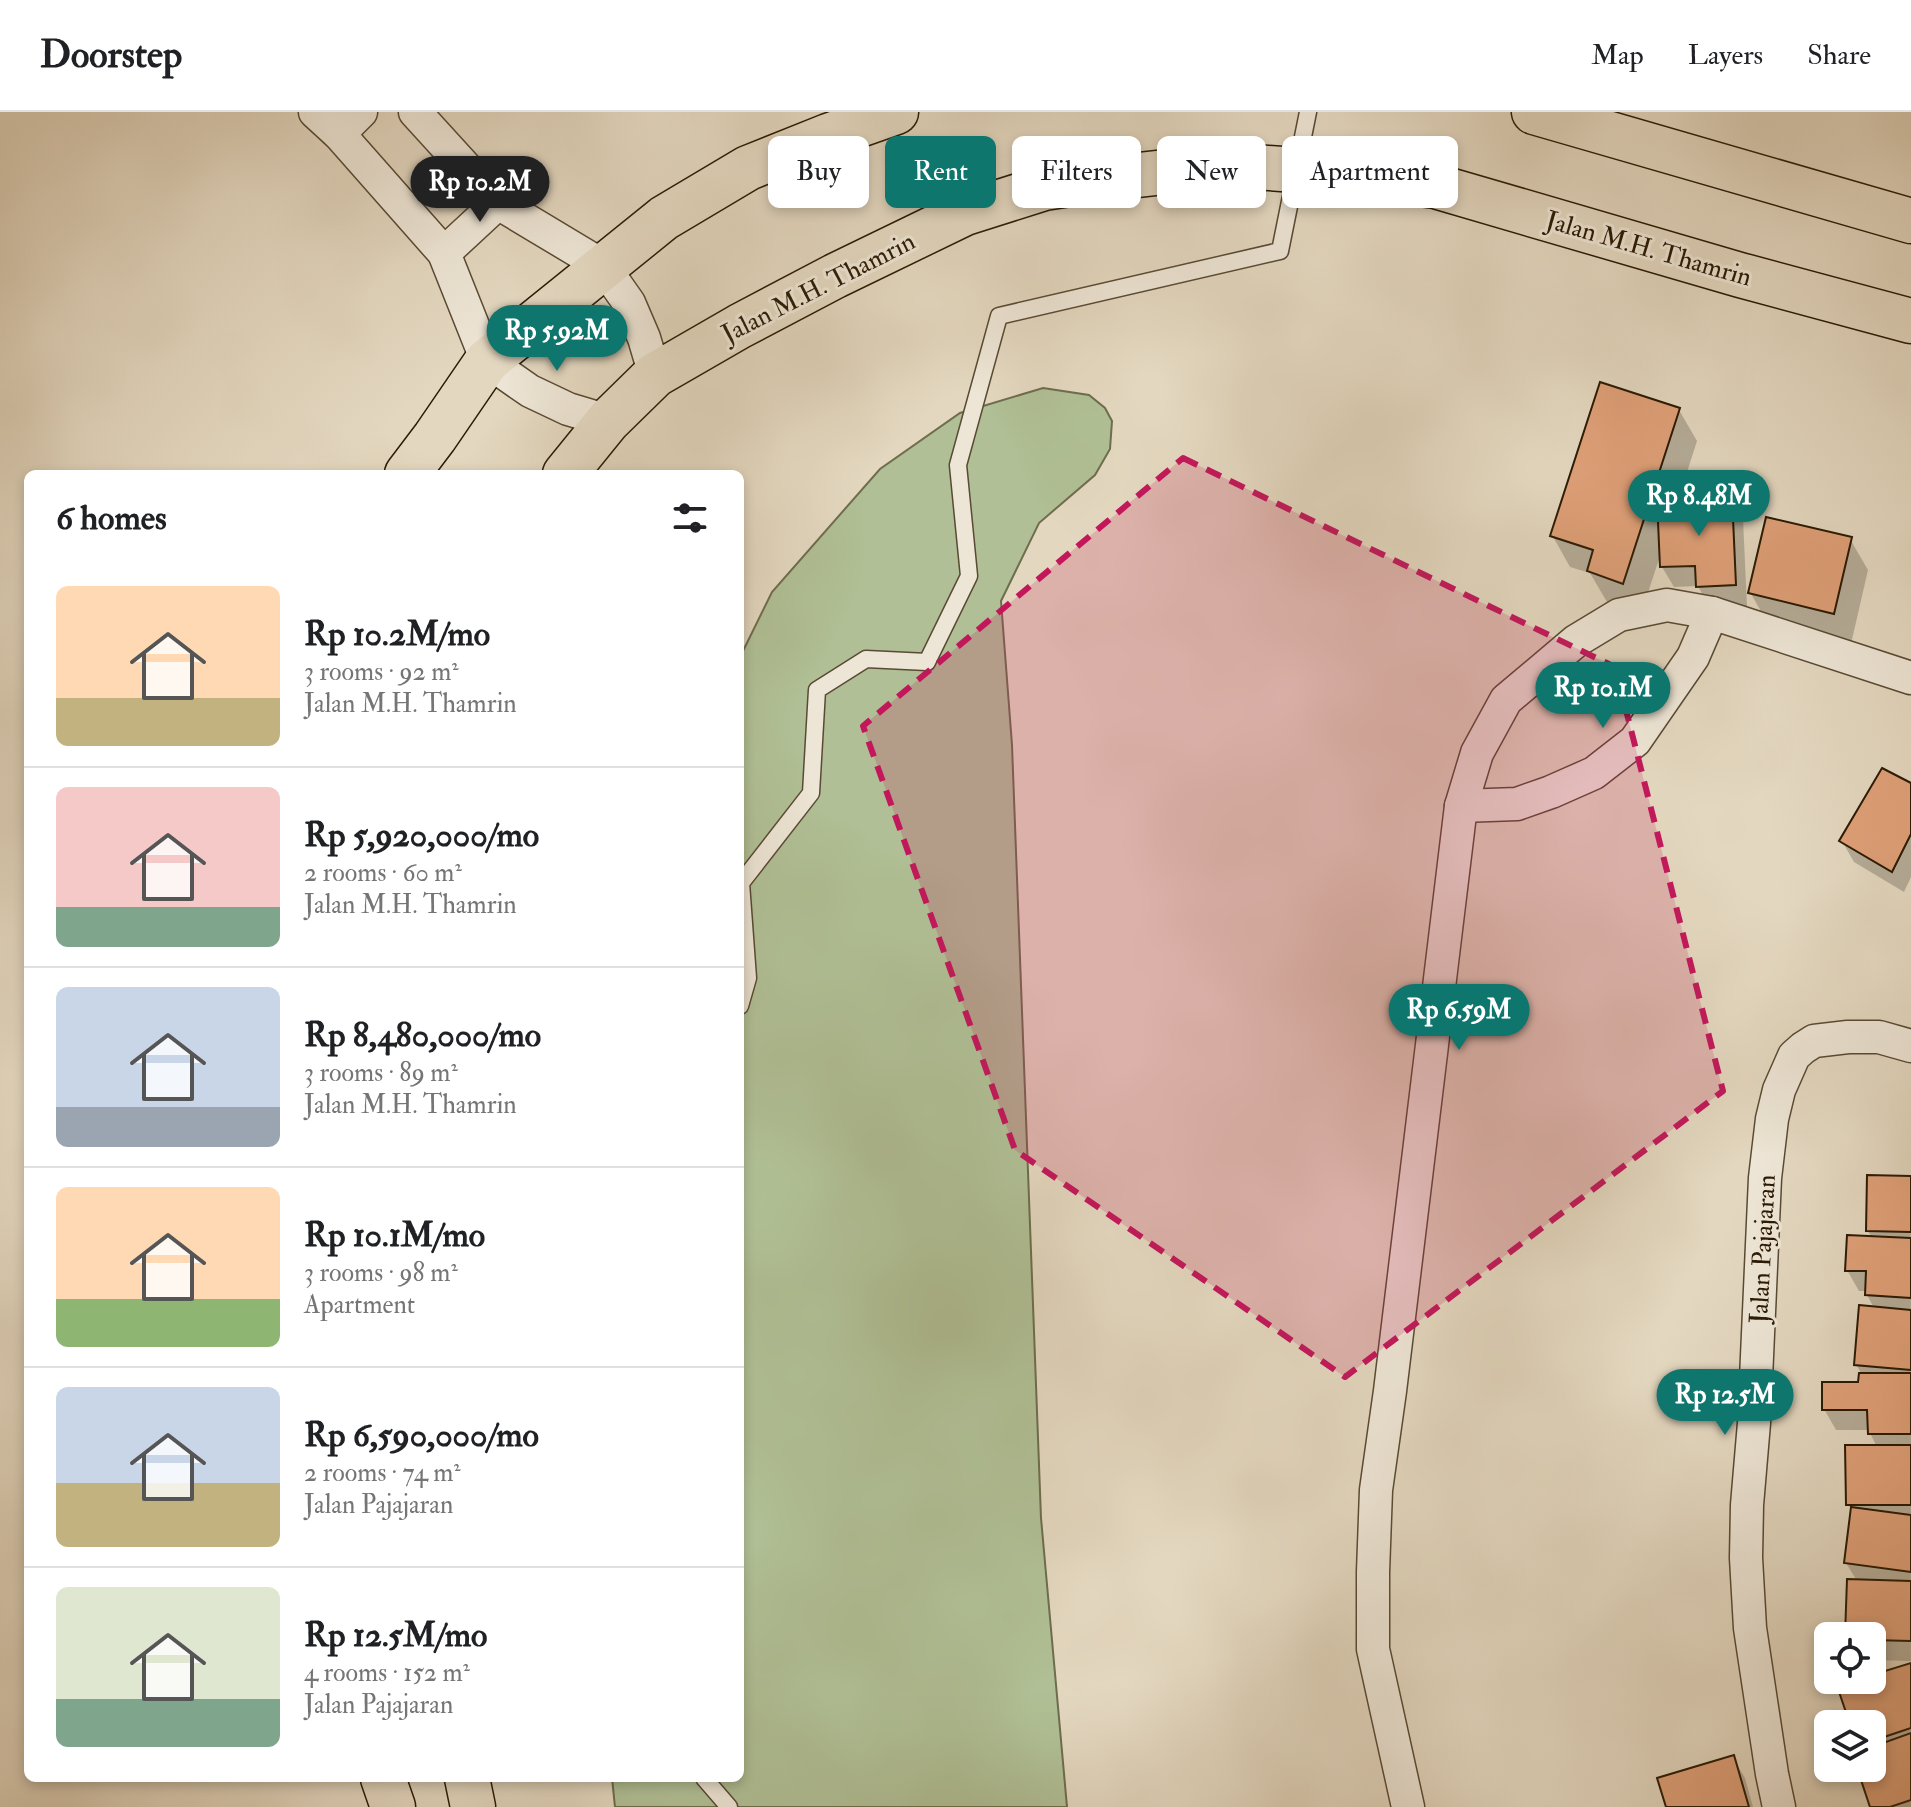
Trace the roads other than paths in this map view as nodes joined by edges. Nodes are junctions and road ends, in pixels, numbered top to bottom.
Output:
1 (315, 112) edge
2 (415, 112) edge
3 (896, 112) edge
4 (1308, 112) edge
5 (1534, 112) edge
6 (350, 123) edge
7 (498, 203) junction
8 (1911, 221) edge
9 (444, 253) junction
10 (603, 266) junction
11 (1911, 321) edge
12 (487, 361) junction
13 (655, 375) junction
14 (608, 421) junction
15 (410, 470) edge
16 (568, 470) edge
17 (1712, 613) junction
18 (1911, 678) edge
19 (1461, 806) junction
20 (744, 879) edge
21 (744, 924) edge
22 (744, 992) edge
23 (1911, 1046) edge
24 (384, 1782) edge
25 (468, 1782) edge
26 (707, 1782) edge
27 (393, 1807) edge
28 (473, 1807) edge
29 (729, 1807) edge
30 (1408, 1807) edge
31 (1779, 1807) edge

1 - 6 street
2 - 7 street
3 - 10 main road
4 - 20 lane
5 - 8 main road
6 - 9 street
7 - 9 street
7 - 10 street
9 - 12 street
10 - 12 main road
10 - 13 street
11 - 13 main road, Jalan M.H. Thamrin, bridge
12 - 14 street
12 - 15 main road
13 - 14 main road, Jalan M.H. Thamrin
14 - 16 main road, Jalan M.H. Thamrin
17 - 18 street
17 - 19 street
17 - 19 street
19 - 30 street
21 - 22 lane
23 - 31 street, Jalan Pajajaran
24 - 27 main road
25 - 28 main road
26 - 29 lane

